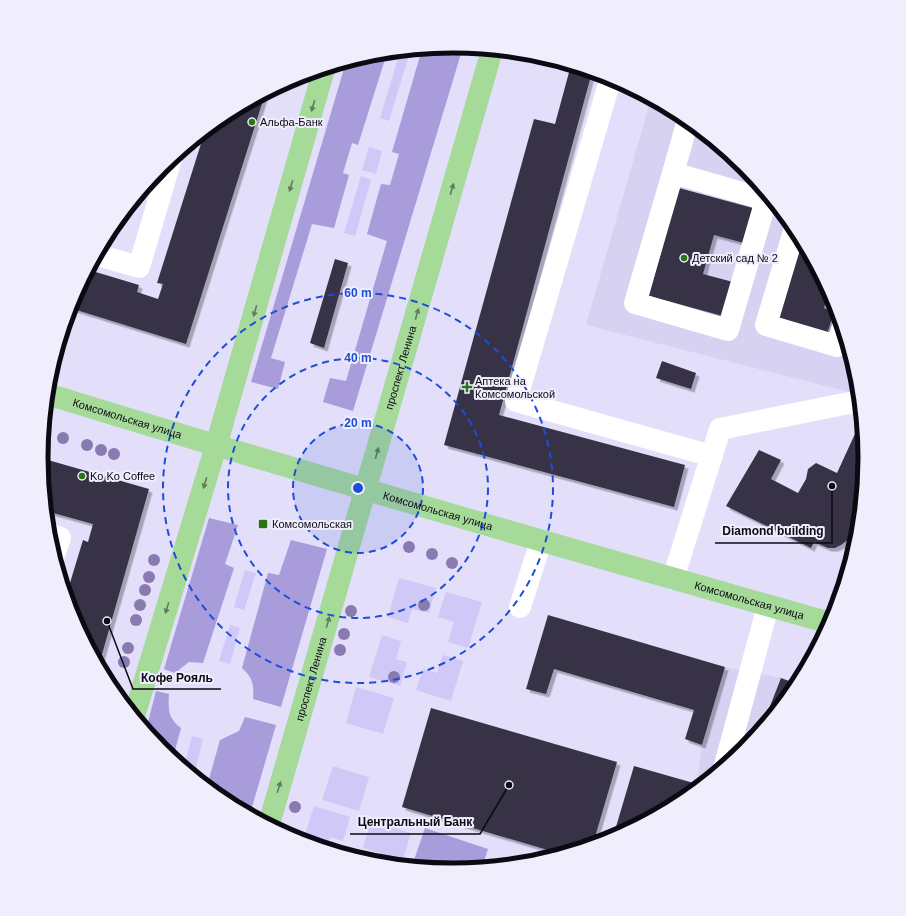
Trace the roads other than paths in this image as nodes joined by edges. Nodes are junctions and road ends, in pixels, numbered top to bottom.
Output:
1 (491, 55) edge
2 (323, 74) edge
3 (609, 84) edge
4 (686, 127) edge
5 (167, 172) edge
6 (673, 173) junction
7 (764, 199) edge
8 (769, 205) edge
9 (792, 237) edge
10 (101, 256) edge
11 (840, 337) edge
12 (53, 396) edge
13 (854, 402) edge
14 (216, 446) junction
15 (712, 456) junction
16 (366, 490) junction
17 (56, 537) edge
18 (541, 541) junction
19 (58, 544) edge
20 (673, 579) junction
21 (768, 606) junction
22 (520, 607) dead end
23 (823, 621) edge
24 (136, 710) edge
25 (728, 755) edge
26 (270, 819) edge

16 -> 1 main road, проспект Ленина
2 -> 14 main road
3 - 15 lane
4 - 6 lane
5 - 10 lane
6 - 7 lane
6 - 8 lane
9 - 11 lane
12 - 14 main road, Комсомольская улица
13 - 15 lane
14 - 16 main road, Комсомольская улица
14 -> 24 main road
15 - 20 lane
16 - 18 main road, Комсомольская улица
26 -> 16 main road, проспект Ленина
17 - 19 lane
18 - 20 main road, Комсомольская улица
18 - 22 lane
20 - 21 main road, Комсомольская улица
21 - 23 main road, Комсомольская улица
21 - 25 lane

